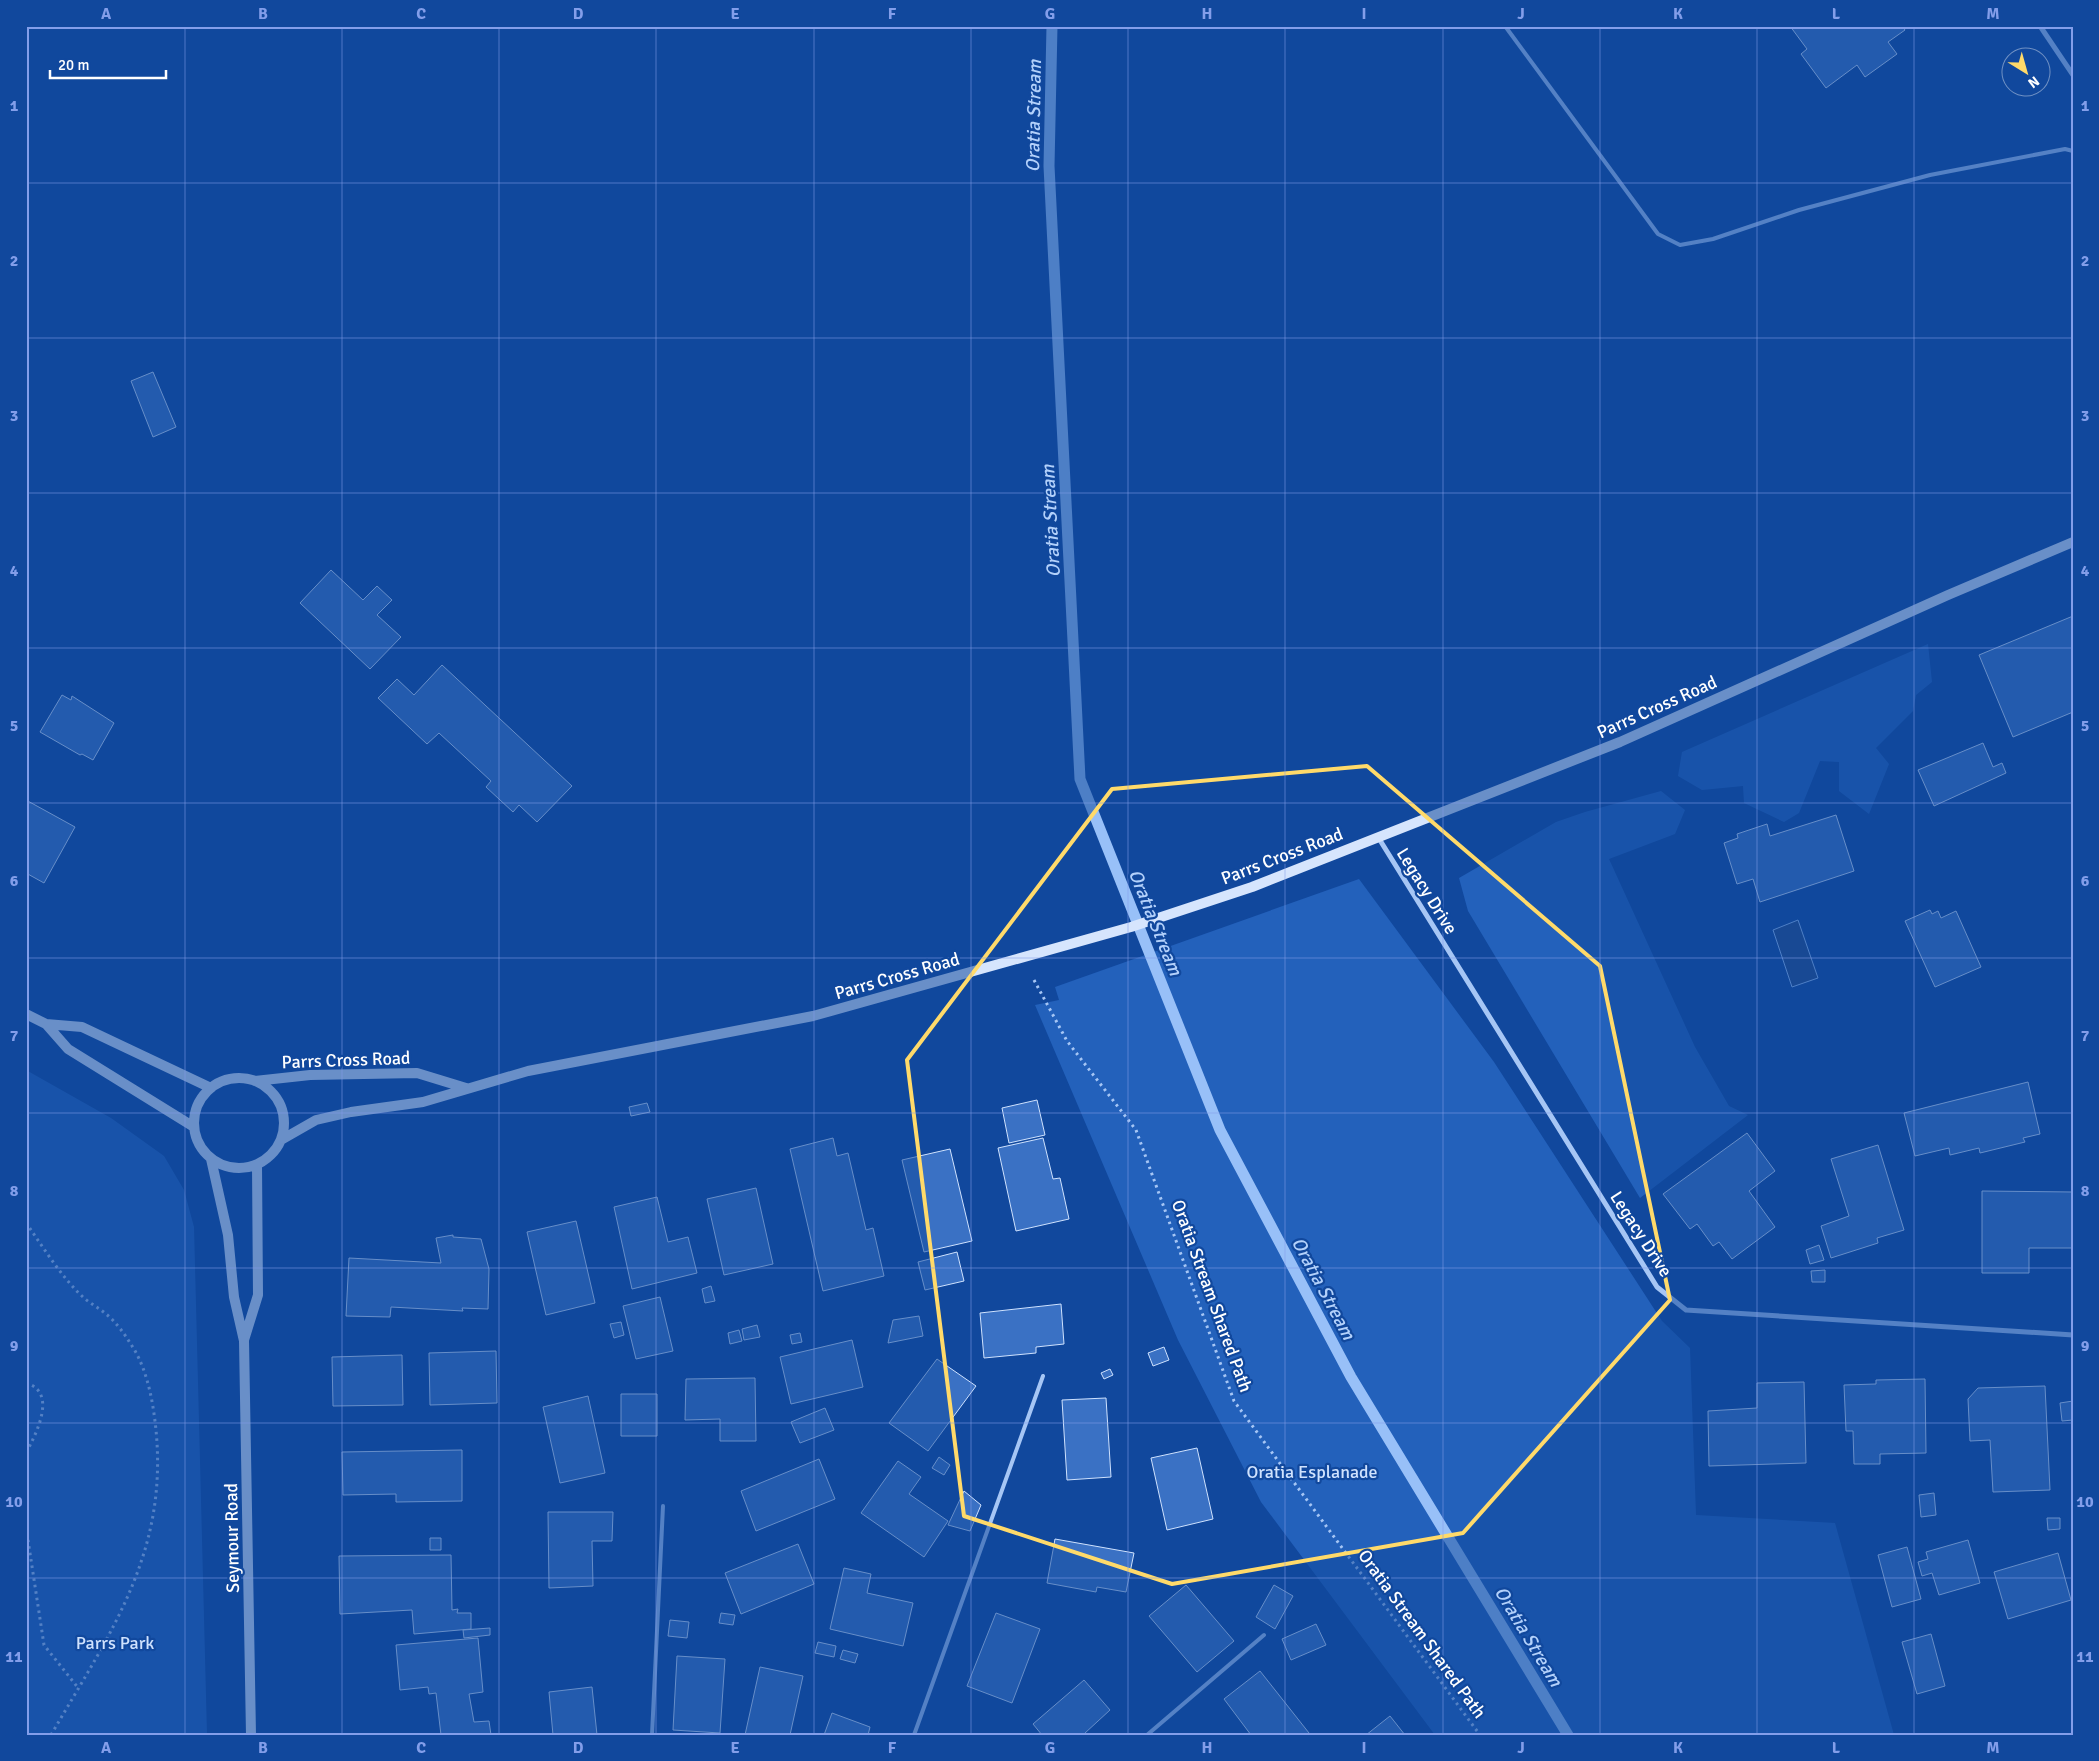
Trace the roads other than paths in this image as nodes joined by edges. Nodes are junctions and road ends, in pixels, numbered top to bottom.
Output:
1 (1505, 26) edge
2 (2040, 26) edge
3 (2073, 75) edge
4 (2073, 151) edge
5 (2073, 542) edge
6 (1378, 837) junction
7 (26, 1014) edge
8 (46, 1024) junction
9 (255, 1081) junction
10 (211, 1088) junction
11 (466, 1088) junction
12 (194, 1127) junction
13 (281, 1140) junction
14 (211, 1159) junction
15 (257, 1165) junction
16 (2073, 1335) edge
17 (244, 1341) junction
18 (1042, 1376) dead end
19 (663, 1506) dead end
20 (1264, 1635) dead end
21 (250, 1735) edge
22 (652, 1735) edge
23 (914, 1735) edge
24 (1146, 1735) edge

1 - 4 lane
2 - 3 street
5 - 6 main road, Parrs Cross Road
6 - 11 main road, Parrs Cross Road
6 - 16 street, Legacy Drive
7 - 8 main road
8 - 10 main road
8 - 12 main road
9 - 10 main road
9 - 11 main road, Parrs Cross Road
9 - 13 main road
10 - 12 main road
11 - 13 main road, Parrs Cross Road
12 - 14 main road
13 - 15 main road
14 - 15 main road
14 - 17 main road, Seymour Road
15 - 17 main road, Seymour Road
17 - 21 main road, Seymour Road
18 - 23 lane
19 - 22 lane
20 - 24 lane

